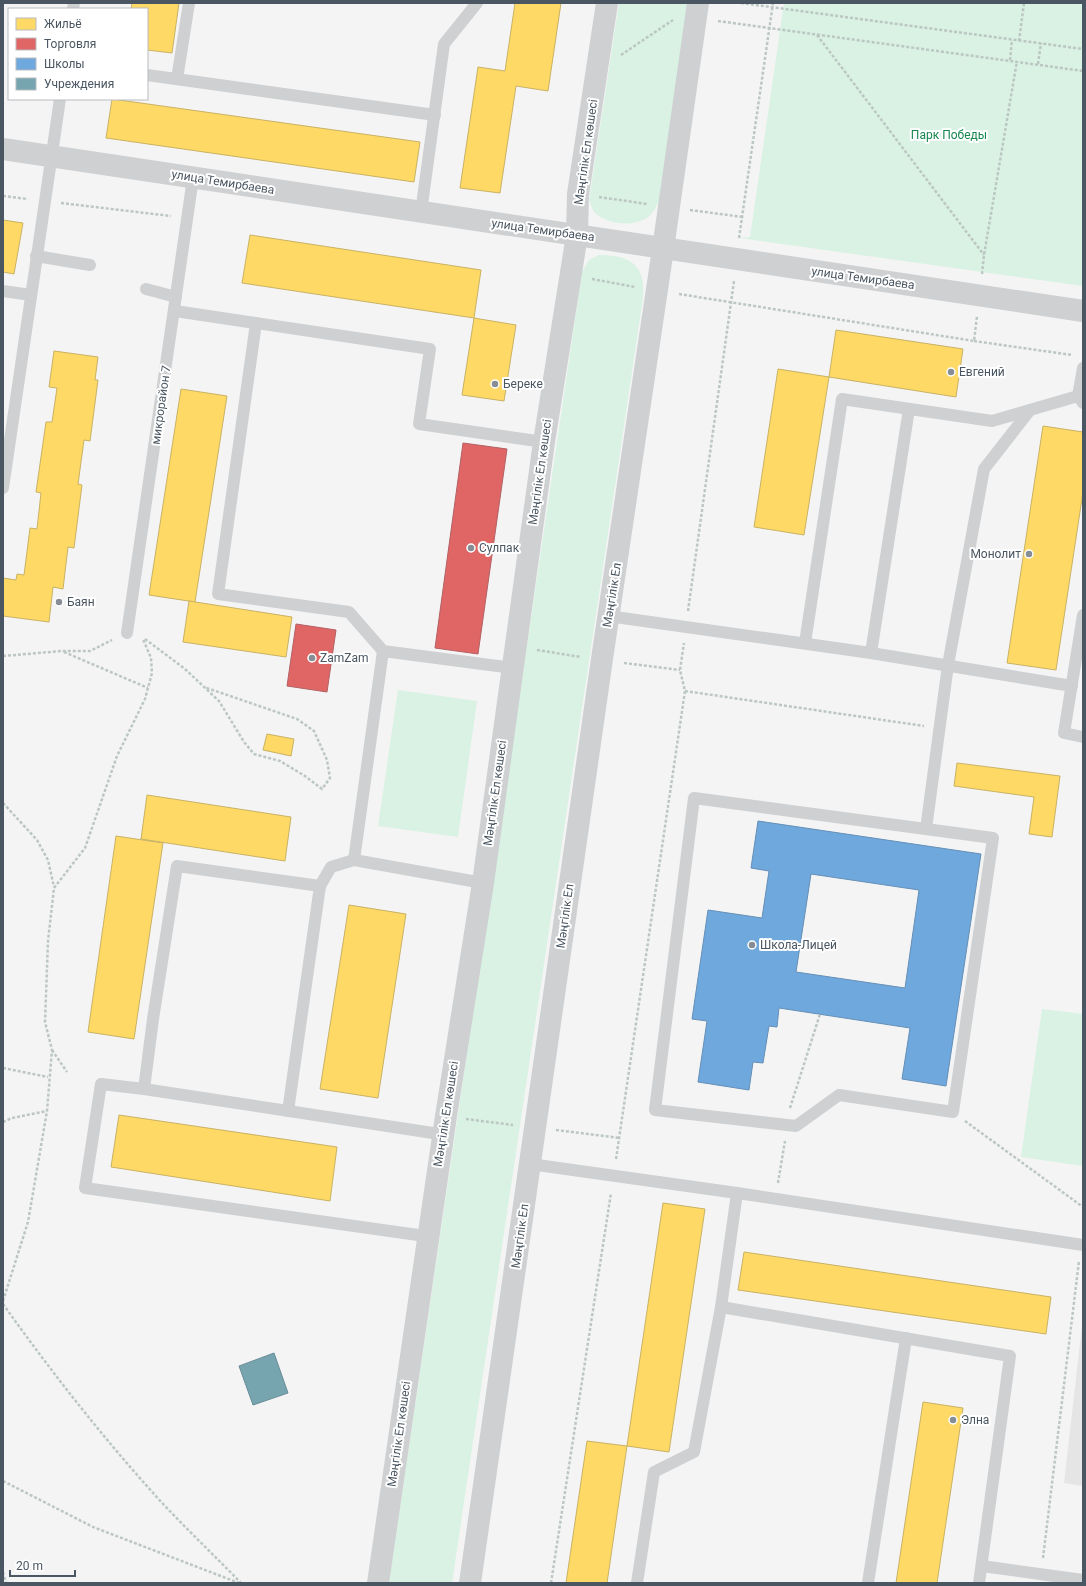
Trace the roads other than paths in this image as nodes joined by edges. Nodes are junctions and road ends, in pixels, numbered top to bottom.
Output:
1 (189, 3) edge
2 (477, 3) edge
3 (607, 3) edge
4 (698, 3) edge
5 (148, 76) edge
6 (178, 79) junction
7 (60, 100) edge
8 (435, 114) junction
9 (3, 149) edge
10 (51, 157) junction
11 (193, 178) junction
12 (421, 212) junction
13 (577, 235) junction
14 (663, 249) junction
15 (36, 256) junction
16 (90, 265) dead end
17 (146, 289) dead end
18 (3, 291) edge
19 (31, 295) junction
20 (176, 297) junction
21 (175, 311) junction
22 (1083, 311) edge
23 (256, 323) junction
24 (1083, 368) edge
25 (1081, 399) edge
26 (909, 409) junction
27 (1030, 410) junction
28 (544, 442) junction
29 (3, 488) edge
30 (608, 616) junction
31 (1082, 623) edge
32 (127, 633) road end
33 (805, 643) junction
34 (383, 650) junction
35 (871, 652) junction
36 (948, 666) junction
37 (513, 668) junction
38 (1072, 686) junction
39 (1083, 737) edge
40 (926, 829) junction
41 (354, 860) junction
42 (482, 883) junction
43 (320, 886) junction
44 (144, 1089) junction
45 (288, 1111) junction
46 (433, 1133) dead end
47 (530, 1164) junction
48 (737, 1193) junction
49 (418, 1235) dead end
50 (1082, 1245) edge
51 (721, 1307) junction
52 (906, 1338) junction
53 (982, 1566) junction
54 (1083, 1580) edge
55 (378, 1583) edge
56 (470, 1583) edge
57 (637, 1583) edge
58 (868, 1583) edge
59 (979, 1583) edge

1 - 6 lane
2 - 8 lane
3 - 13 street, Мәңгілік Ел көшесі
4 - 14 street
5 - 6 lane
6 - 8 lane
7 - 10 lane
8 - 12 lane
9 - 10 street, улица Темирбаева
10 - 11 street, улица Темирбаева
10 - 15 lane
11 - 12 street, улица Темирбаева
11 - 20 lane, микрорайон 7
12 - 13 street, улица Темирбаева
13 - 14 street, улица Темирбаева
13 - 28 street, Мәңгілік Ел көшесі
14 - 22 street, улица Темирбаева
14 - 30 street, Мәңгілік Ел
15 - 16 lane
15 - 19 lane
17 - 20 lane
18 - 19 lane
19 - 29 lane
20 - 21 lane, микрорайон 7
21 - 23 lane
21 - 32 lane, микрорайон 7
23 - 28 lane
23 - 34 lane
24 - 25 lane
25 - 27 lane
26 - 27 lane
26 - 33 lane
26 - 35 lane
27 - 36 lane
28 - 37 street, Мәңгілік Ел көшесі
30 - 33 lane
30 - 47 street, Мәңгілік Ел
31 - 38 lane
33 - 35 lane
34 - 37 lane
34 - 41 lane
35 - 36 lane
36 - 38 lane
36 - 40 lane
37 - 42 street, Мәңгілік Ел көшесі
38 - 39 lane
40 - 40 lane
41 - 42 lane
41 - 43 lane
42 - 55 street, Мәңгілік Ел көшесі
43 - 44 lane
43 - 45 lane
44 - 45 lane
44 - 49 lane
45 - 46 lane
47 - 48 lane
47 - 56 street, Мәңгілік Ел
48 - 50 lane
48 - 51 lane
51 - 52 lane
51 - 57 lane
52 - 53 lane
52 - 58 lane
53 - 54 lane
53 - 59 lane

